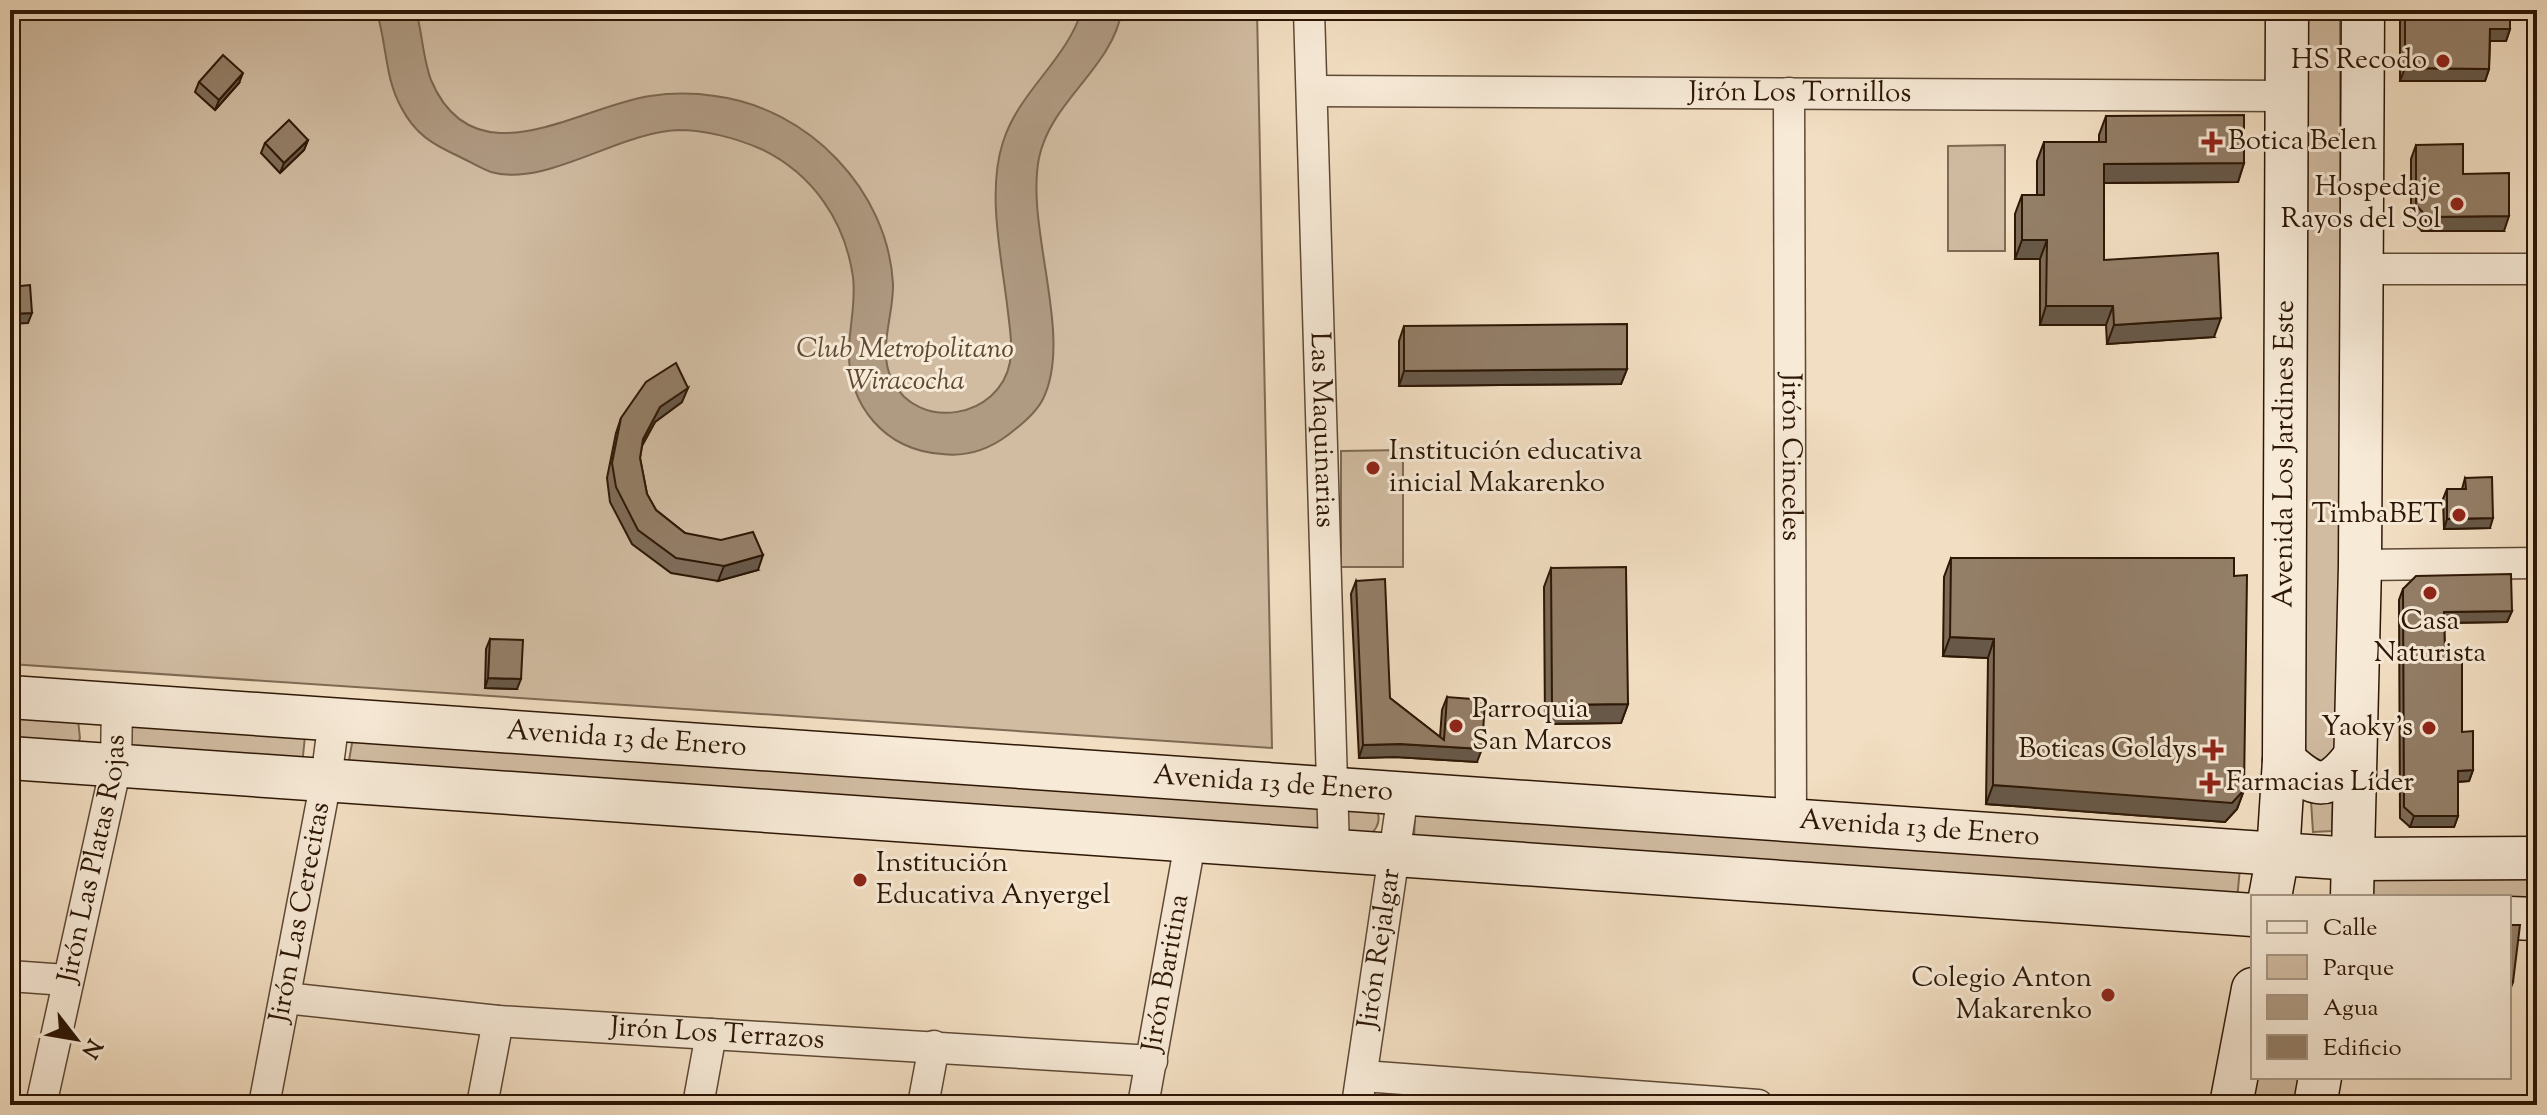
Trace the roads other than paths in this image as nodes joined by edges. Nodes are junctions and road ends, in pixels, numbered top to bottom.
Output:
1 (1309, 10) edge
2 (2287, 10) edge
3 (2363, 10) edge
4 (1312, 91) junction
5 (1789, 93) junction
6 (2288, 96) junction
7 (2361, 269) junction
8 (2537, 269) edge
9 (2537, 563) edge
10 (2360, 565) junction
11 (10, 697) edge
12 (117, 704) junction
13 (334, 719) junction
14 (2355, 756) junction
15 (10, 758) edge
16 (2284, 760) junction
17 (116, 766) junction
18 (326, 780) junction
19 (1332, 790) junction
20 (1403, 794) junction
21 (1791, 822) junction
22 (1190, 843) junction
23 (1334, 850) junction
24 (2278, 854) junction
25 (1396, 856) junction
26 (2537, 858) edge
27 (2354, 878) edge
28 (2270, 895) edge
29 (2251, 915) edge
30 (2511, 918) edge
31 (2537, 919) edge
32 (10, 976) edge
33 (66, 980) junction
34 (285, 998) junction
35 (2251, 1000) edge
36 (498, 1021) junction
37 (711, 1034) junction
38 (934, 1046) junction
39 (1152, 1061) junction
40 (1363, 1076) junction
41 (2320, 1079) edge
42 (1574, 1100) edge
43 (41, 1105) edge
44 (264, 1105) edge
45 (482, 1105) edge
46 (698, 1105) edge
47 (923, 1105) edge
48 (1143, 1105) edge
49 (1357, 1105) edge
50 (1758, 1105) edge
51 (2231, 1105) edge
52 (2315, 1105) edge

1 - 4 street, Las Maquinarias
2 - 6 main road, Avenida Los Jardines Este
3 - 7 main road
4 - 5 street, Jirón Los Tornillos
4 - 19 street, Las Maquinarias
5 - 6 street, Jirón Los Tornillos
5 - 21 street, Jirón Cinceles
6 - 16 main road, Avenida Los Jardines Este
7 - 8 street
7 - 10 main road
9 - 10 street
10 - 14 main road
11 - 12 main road, Avenida 13 de Enero
12 - 13 main road, Avenida 13 de Enero
12 - 17 street, Jirón Las Platas Rojas
13 - 18 street, Jirón Las Cerecitas
13 - 19 main road, Avenida 13 de Enero
14 - 16 main road
14 - 27 main road
15 - 17 main road
16 - 24 main road, Avenida Los Jardines Este
17 - 18 main road
17 - 33 street, Jirón Las Platas Rojas
18 - 22 main road
18 - 34 street, Jirón Las Cerecitas
19 - 20 main road, Avenida 13 de Enero
19 - 23 street, Las Maquinarias
20 - 21 main road, Avenida 13 de Enero
20 - 25 street, Jirón Rejalgar
21 - 24 main road, Avenida 13 de Enero
22 - 23 main road
22 - 39 street, Jirón Baritina
23 - 25 main road
24 - 27 main road, Avenida 13 de Enero
24 - 28 main road, Avenida Los Jardines Este
25 - 29 main road
25 - 40 street, Jirón Rejalgar
26 - 27 main road, Avenida 13 de Enero
30 - 31 main road
32 - 33 street
33 - 43 street, Jirón Las Platas Rojas
34 - 36 street, Jirón Los Terrazos
34 - 44 street, Jirón Las Cerecitas
35 - 51 main road
36 - 37 street, Jirón Los Terrazos
36 - 45 street
37 - 38 street, Jirón Los Terrazos
37 - 46 street
38 - 39 street, Jirón Los Terrazos
38 - 47 street
39 - 48 street, Jirón Baritina
40 - 42 street
40 - 49 street, Jirón Rejalgar
41 - 52 main road
42 - 50 street

